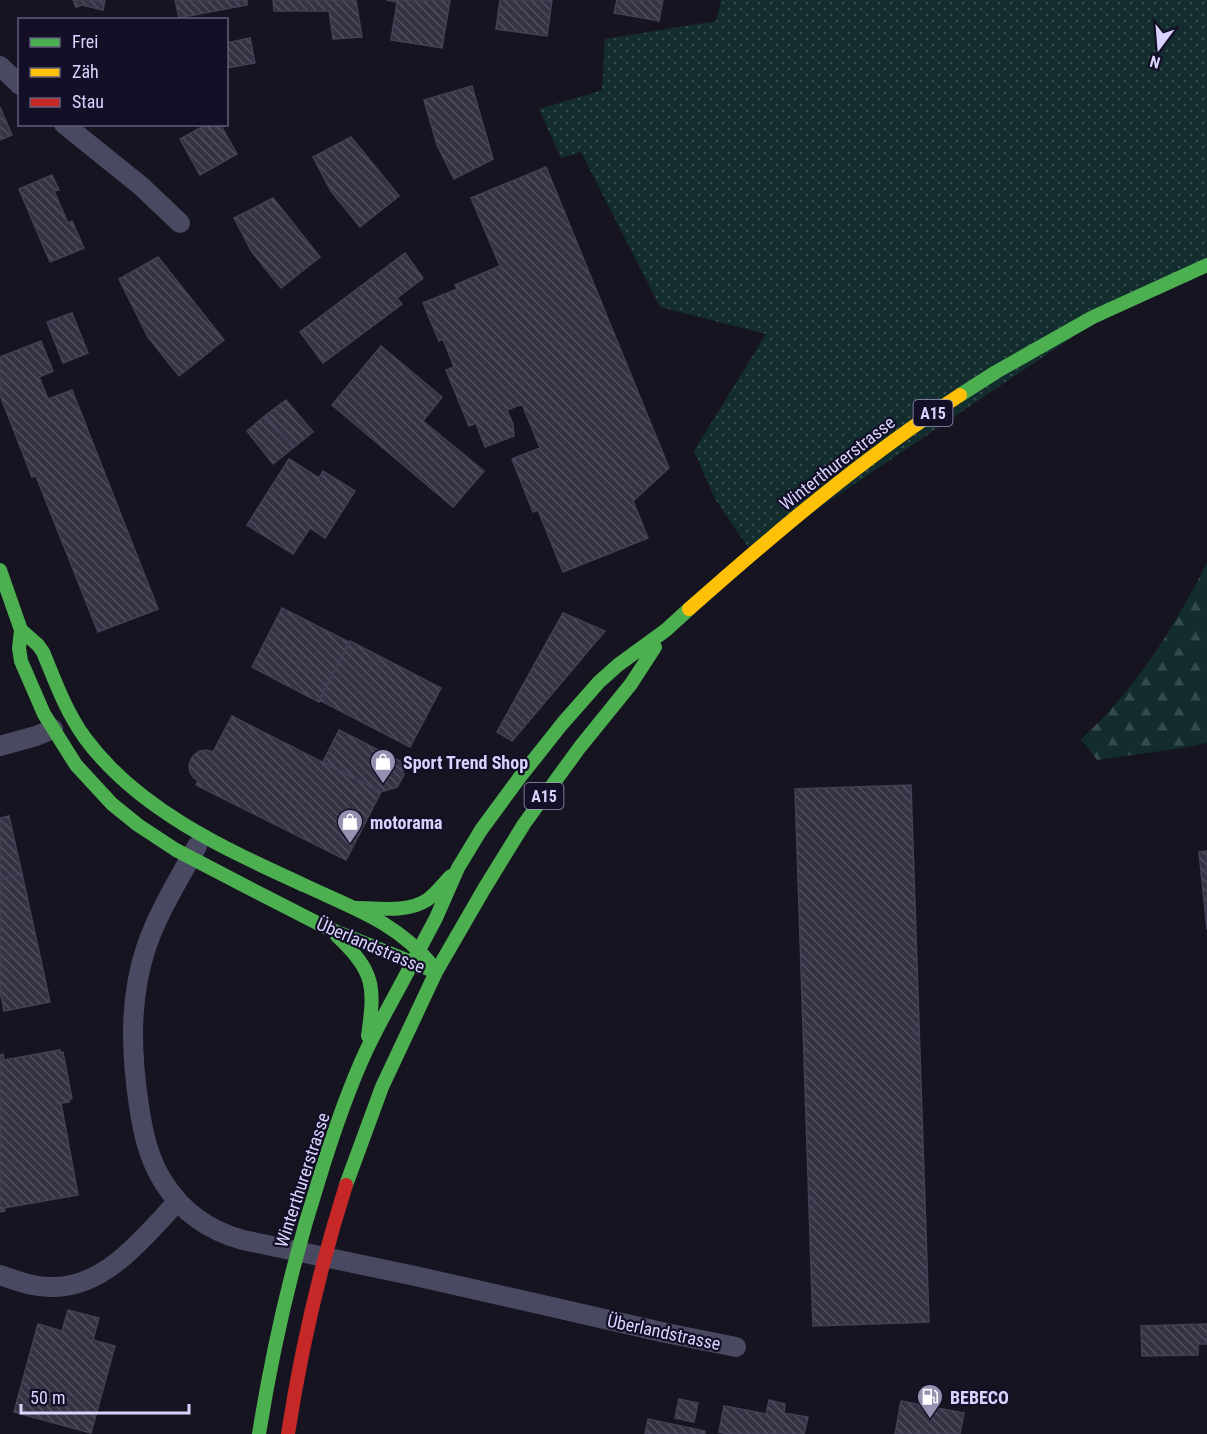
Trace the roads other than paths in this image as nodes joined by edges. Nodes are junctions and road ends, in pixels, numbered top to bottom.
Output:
1 (0, 66) edge
2 (18, 83) edge
3 (66, 126) edge
4 (180, 223) dead end
5 (1207, 265) edge
6 (0, 570) edge
7 (21, 630) junction
8 (666, 630) junction
9 (53, 729) junction
10 (0, 746) edge
11 (204, 835) junction
12 (191, 858) junction
13 (458, 868) junction
14 (356, 908) junction
15 (327, 928) junction
16 (419, 950) junction
17 (413, 963) junction
18 (436, 972) junction
19 (366, 1050) junction
20 (177, 1202) junction
21 (0, 1275) edge
22 (736, 1347) dead end
23 (259, 1434) edge
24 (288, 1434) edge

1 - 2 street
3 - 4 street
5 - 8 main road, Winterthurerstrasse / A15
6 - 7 main road, Überlandstrasse
7 - 9 main road, Überlandstrasse
7 - 11 main road, Überlandstrasse
8 - 13 main road, A15
8 - 18 main road, A15
9 - 10 street
9 - 12 main road, Überlandstrasse
11 - 12 street
11 - 14 main road, Überlandstrasse
12 - 15 main road, Überlandstrasse
12 - 20 street
13 - 14 main road
13 - 16 main road, A15
14 - 16 main road, Überlandstrasse
15 - 17 main road, Überlandstrasse
15 - 19 main road
16 - 17 main road, Winterthurerstrasse
16 - 18 main road, Überlandstrasse
17 - 18 main road, Überlandstrasse
17 - 19 main road, Winterthurerstrasse
18 - 24 main road
19 - 23 main road, Winterthurerstrasse
20 - 21 street
20 - 22 street, Überlandstrasse

